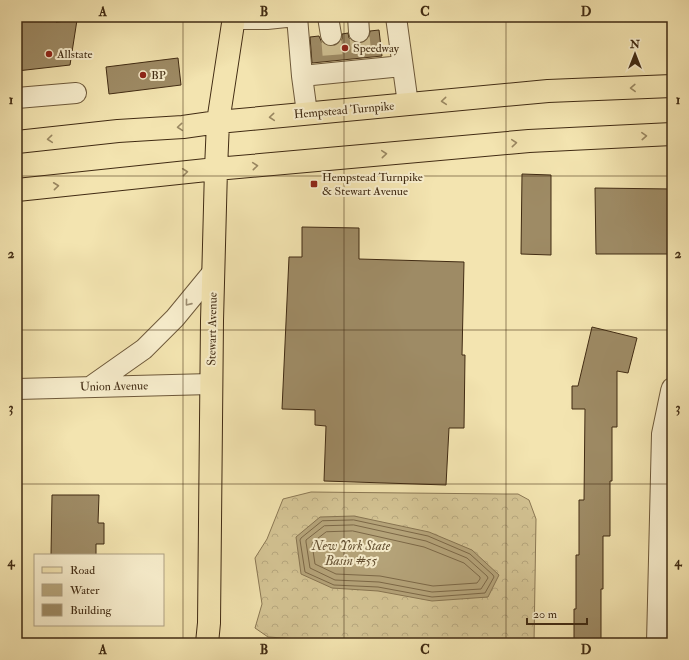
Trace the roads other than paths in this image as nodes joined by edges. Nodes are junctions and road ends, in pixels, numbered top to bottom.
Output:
1 (286, 17) edge
2 (297, 17) edge
3 (396, 17) edge
4 (233, 18) edge
5 (402, 66) junction
6 (302, 76) junction
7 (672, 86) edge
8 (76, 93) dead end
9 (17, 98) edge
10 (408, 104) junction
11 (307, 113) junction
12 (218, 122) junction
13 (672, 134) edge
14 (17, 142) edge
15 (216, 169) junction
16 (17, 190) edge
17 (212, 273) junction
18 (211, 384) junction
19 (90, 387) junction
20 (672, 388) edge
21 (17, 389) edge
22 (666, 507) edge
23 (207, 643) edge
24 (657, 643) edge

1 - 4 street
2 - 6 street
3 - 5 street
4 - 12 main road, Stewart Avenue
5 - 6 street
5 - 10 street
6 - 11 street
7 -> 10 main road, Hempstead Turnpike
8 - 9 street
10 - 11 main road, Hempstead Turnpike
11 -> 12 main road, Hempstead Turnpike
12 -> 14 main road, Hempstead Turnpike
12 - 15 main road, Stewart Avenue
15 -> 13 main road
16 -> 15 main road
15 - 17 main road, Stewart Avenue
17 - 18 main road, Stewart Avenue
17 -> 19 street
18 - 19 street, Union Avenue
18 - 23 main road, Stewart Avenue
19 - 21 street, Union Avenue
20 - 22 street
22 - 24 street

